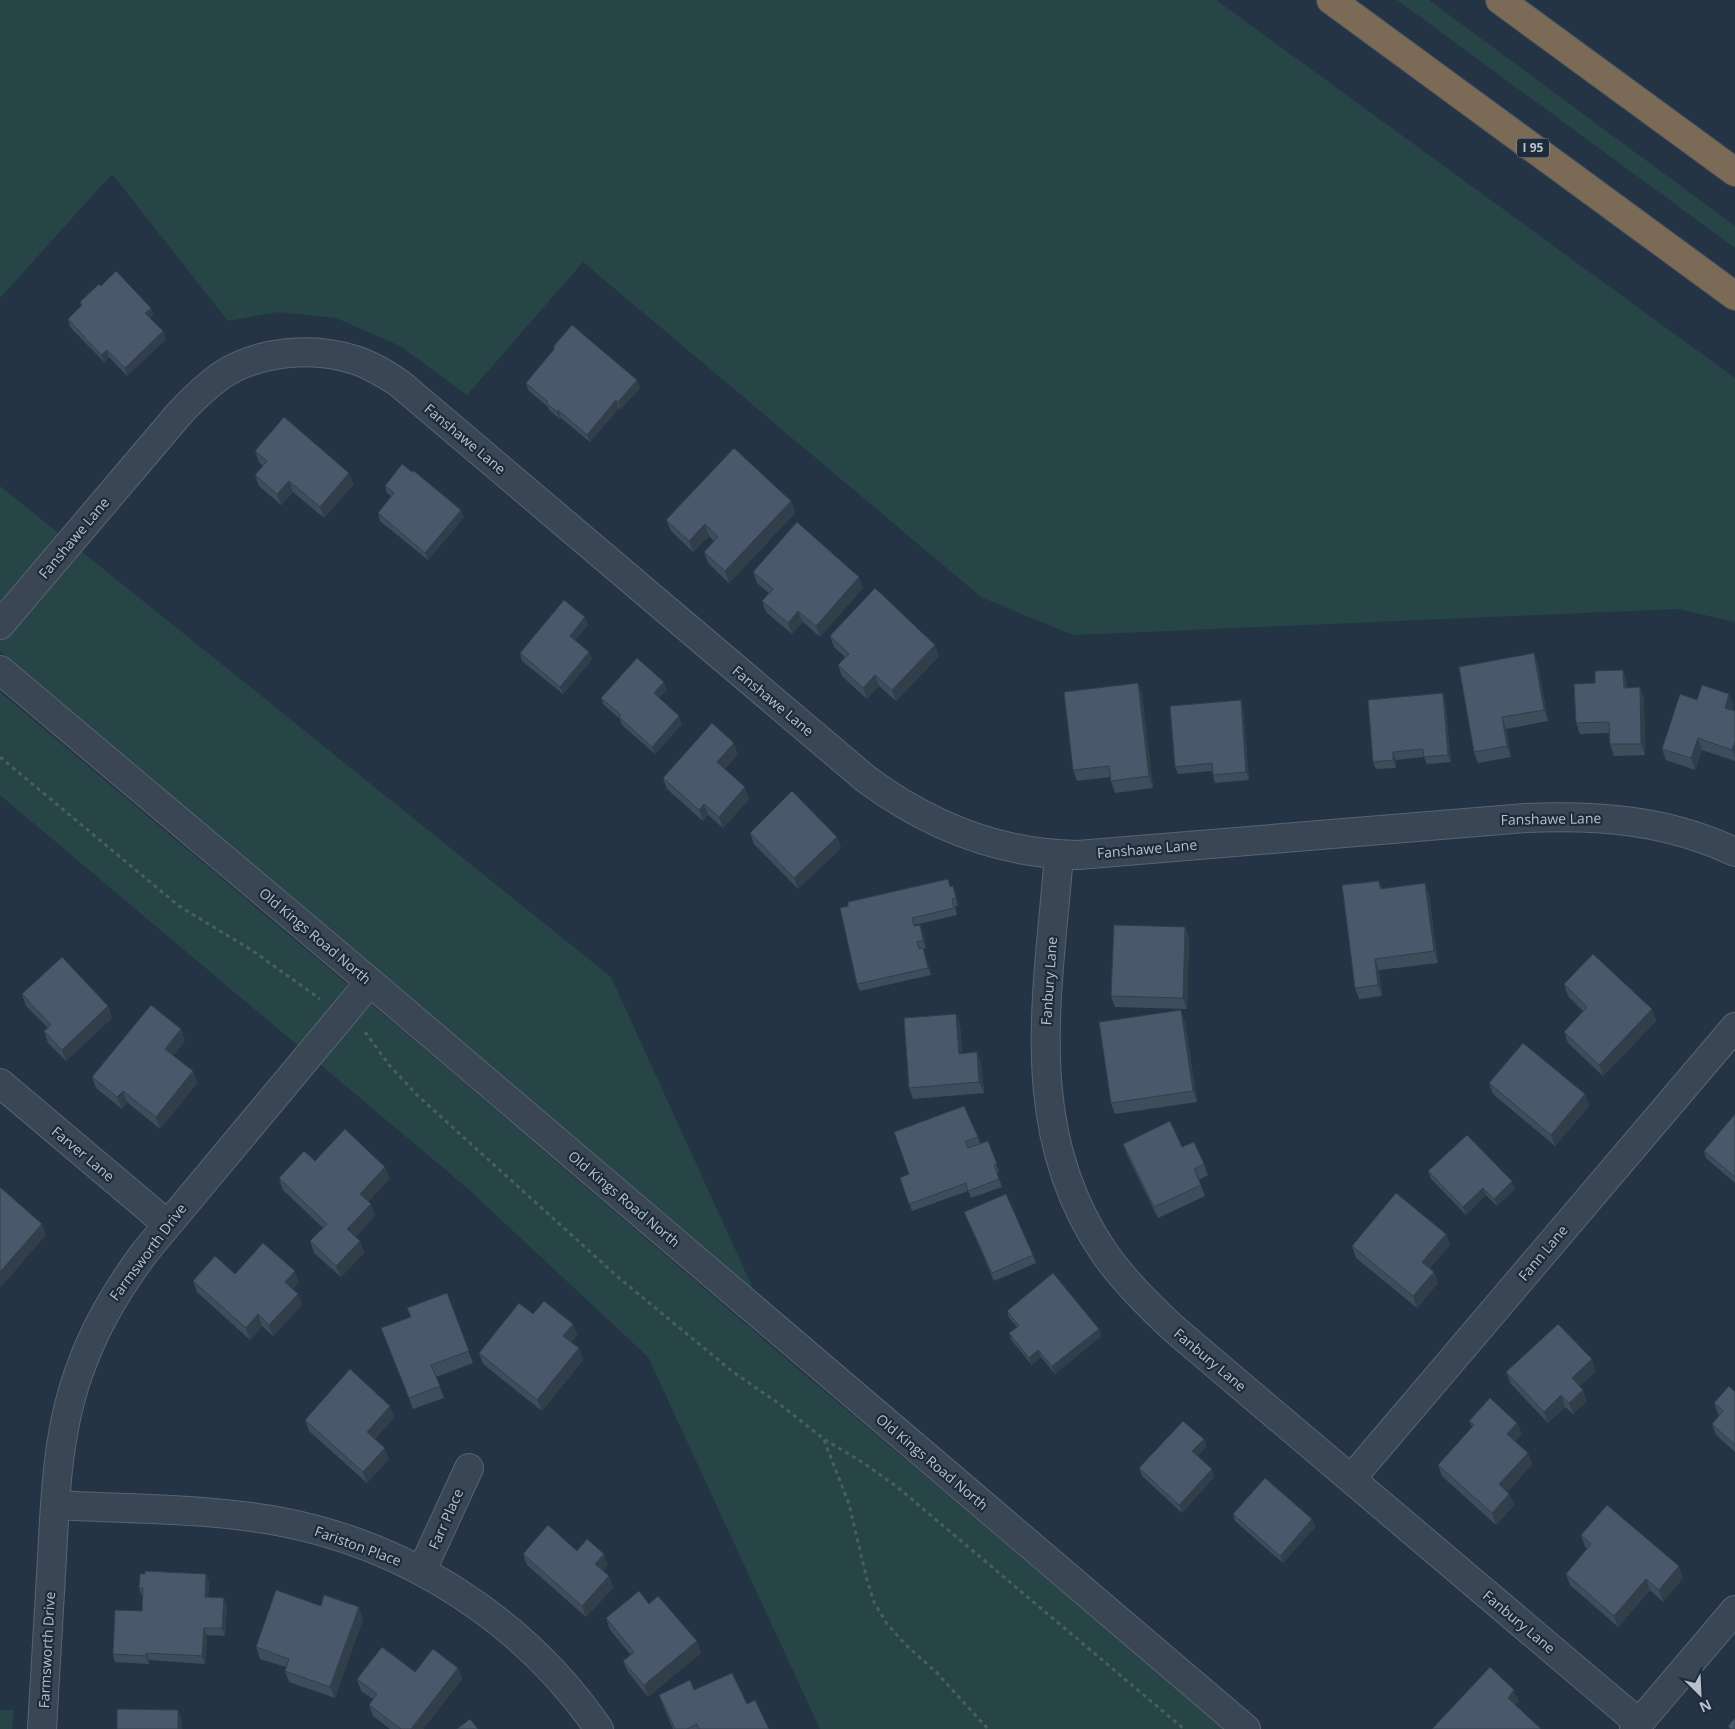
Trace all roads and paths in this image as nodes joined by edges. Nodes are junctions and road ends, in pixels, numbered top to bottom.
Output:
1 (1331, 0) edge
2 (1500, 0) edge
3 (1735, 172) edge
4 (1735, 296) edge
5 (0, 625) edge
6 (0, 670) edge
7 (0, 757) edge
8 (1735, 852) edge
9 (1059, 855) junction
10 (370, 982) junction
11 (322, 1000) dead end
12 (1735, 1027) edge
13 (364, 1031) dead end
14 (0, 1083) edge
15 (167, 1224) junction
16 (824, 1439) junction
17 (469, 1468) dead end
18 (1351, 1479) junction
19 (55, 1505) junction
20 (422, 1570) junction
21 (1735, 1610) edge
22 (1637, 1726) edge
23 (42, 1729) edge
24 (599, 1729) edge
25 (988, 1729) edge
26 (1184, 1729) edge
27 (1246, 1729) edge

1 - 4 highway, I 95
2 - 3 highway
5 - 9 street, Fanshawe Lane
6 - 10 street, Old Kings Road North
7 - 11 path
8 - 9 street, Fanshawe Lane
9 - 18 street, Fanbury Lane
10 - 15 street, Farmsworth Drive
10 - 27 street, Old Kings Road North
12 - 18 street, Fann Lane
13 - 16 path
14 - 15 street, Farver Lane
15 - 19 street, Farmsworth Drive
16 - 25 path
16 - 26 path
17 - 20 street, Farr Place
18 - 22 street, Fanbury Lane
19 - 20 street, Fariston Place
19 - 23 street, Farmsworth Drive
20 - 24 street, Fariston Place
21 - 22 street

